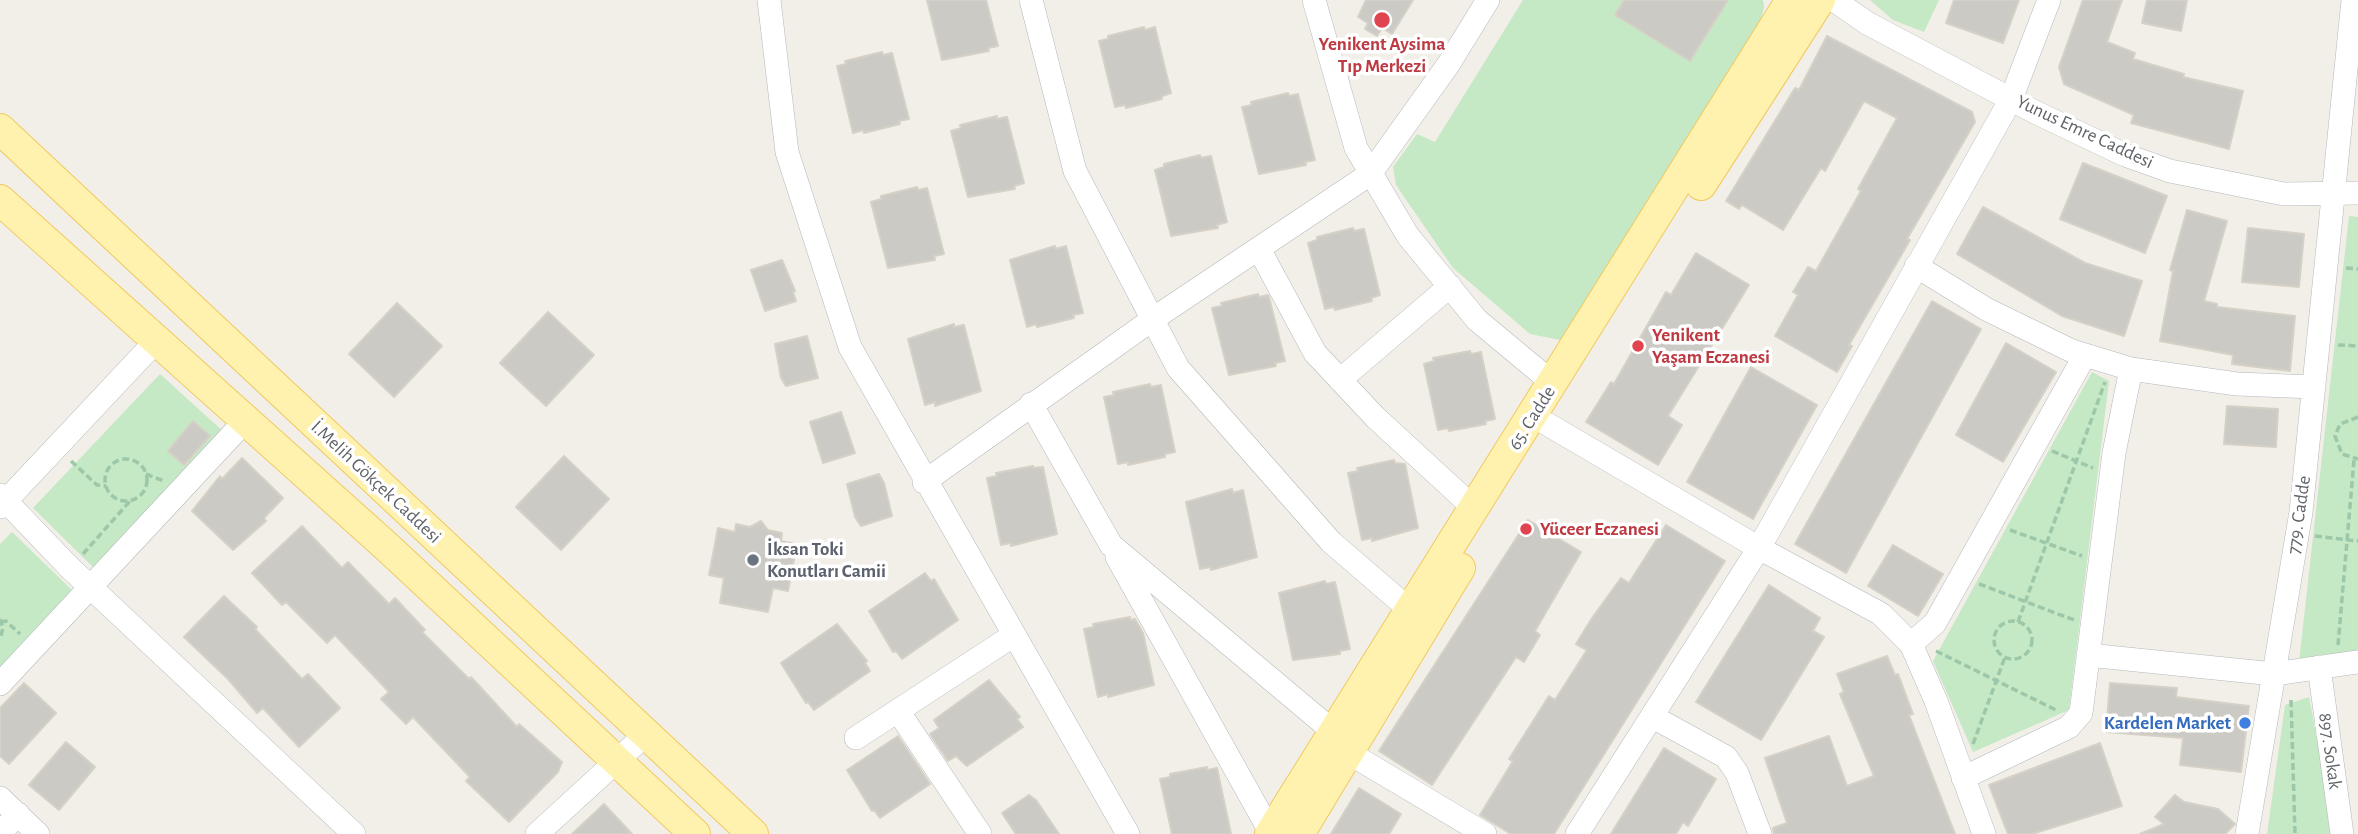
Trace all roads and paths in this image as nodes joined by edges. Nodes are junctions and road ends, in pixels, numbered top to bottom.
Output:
1 (769, 0) edge
2 (1031, 0) edge
3 (1314, 0) edge
4 (1488, 0) edge
5 (1791, 0) edge
6 (1820, 0) edge
7 (1834, 0) edge
8 (2049, 0) edge
9 (2353, 0) edge
10 (2011, 99) junction
11 (0, 129) edge
12 (1370, 174) junction
13 (2334, 193) junction
14 (2358, 193) edge
15 (0, 200) edge
16 (1259, 249) junction
17 (1916, 266) junction
18 (1450, 286) junction
19 (1153, 319) junction
20 (157, 340) junction
21 (2085, 355) junction
22 (2121, 366) junction
23 (1340, 380) junction
24 (1554, 384) junction
25 (2314, 387) junction
26 (1031, 404) junction
27 (2358, 417) edge
28 (246, 420) junction
29 (1547, 424) junction
30 (2035, 444) junction
31 (58, 448) junction
32 (2356, 460) edge
33 (2076, 461) junction
34 (2111, 475) junction
35 (924, 482) junction
36 (106, 486) junction
37 (131, 500) junction
38 (2, 501) edge
39 (1475, 509) junction
40 (1991, 523) junction
41 (2297, 535) junction
42 (2347, 540) junction
43 (2358, 541) edge
44 (2046, 543) junction
45 (1111, 545) junction
46 (1759, 548) junction
47 (2100, 562) junction
48 (70, 568) junction
49 (1961, 576) junction
50 (90, 587) junction
51 (2025, 602) junction
52 (1410, 610) junction
53 (0, 619) edge
54 (2018, 622) junction
55 (2092, 626) junction
56 (1014, 635) junction
57 (0, 639) edge
58 (1913, 642) junction
59 (2088, 655) junction
60 (2005, 657) junction
61 (2338, 665) edge
62 (2274, 674) junction
63 (1996, 682) junction
64 (0, 684) edge
65 (2291, 691) dead end
66 (898, 710) junction
67 (1653, 717) junction
68 (2075, 720) junction
69 (645, 735) junction
70 (856, 738) dead end
71 (1342, 742) junction
72 (617, 761) junction
73 (1960, 768) junction
74 (0, 798) edge
75 (18, 814) junction
76 (0, 833) edge
77 (38, 834) edge
78 (354, 834) edge
79 (537, 834) edge
80 (695, 834) edge
81 (753, 834) edge
82 (980, 834) edge
83 (1128, 834) edge
84 (1280, 834) edge
85 (1485, 834) edge
86 (1577, 834) edge
87 (1760, 834) edge
88 (1984, 834) edge
89 (2247, 834) edge
90 (2295, 834) edge
91 (2342, 834) edge

1 - 35 street
2 - 19 street
3 - 12 street
4 - 12 street
5 - 24 main road, 65. Cadde
6 - 29 main road, 65. Cadde
7 - 10 street, Yunus Emre Caddesi
8 - 10 street
9 - 13 street, 779. Cadde
10 - 13 street, Yunus Emre Caddesi
10 - 17 street
11 - 69 main road, İ.Melih Gökçek Caddesi
12 - 16 street
12 - 18 street
13 - 14 street, Yunus Emre Caddesi
13 - 25 street, 779. Cadde
15 - 20 main road, İ.Melih Gökçek Caddesi
16 - 19 street
16 - 23 street
17 - 21 street
17 - 46 street
18 - 23 street
18 - 24 street
19 - 26 street
19 - 52 street
20 - 28 main road, İ.Melih Gökçek Caddesi
20 - 31 street
21 - 22 street
21 - 30 street
22 - 25 street
22 - 33 path
22 - 34 street
23 - 39 street
24 - 39 main road, 65. Cadde
25 - 41 street, 779. Cadde
26 - 35 street
26 - 45 street
27 - 32 path
28 - 50 street
28 - 72 main road, İ.Melih Gökçek Caddesi
29 - 46 street
29 - 71 main road, 65. Cadde
30 - 33 path
30 - 40 street
31 - 36 path
31 - 38 street
32 - 42 path
33 - 34 path
33 - 44 path
34 - 47 street
35 - 56 street
36 - 37 path
36 - 37 path
37 - 48 path
38 - 48 street
39 - 52 main road, 65. Cadde
40 - 44 path
40 - 49 street
41 - 42 path
41 - 62 street, 779. Cadde
42 - 43 path
42 - 61 path
44 - 47 path
44 - 51 path
45 - 71 street
45 - 84 street
46 - 58 street
46 - 67 street
47 - 55 street
48 - 50 street
49 - 51 path
49 - 58 street
50 - 64 street
50 - 78 street
51 - 54 path
51 - 55 path
52 - 71 main road, 65. Cadde
53 - 57 path
54 - 60 path
54 - 60 path
55 - 59 street
56 - 66 street
56 - 83 street
58 - 63 path
58 - 73 street
59 - 62 street
59 - 68 street
60 - 63 path
61 - 62 street
61 - 91 street, 897. Sokak
62 - 89 street, 779. Cadde
63 - 68 path
63 - 73 path
65 - 90 path
66 - 70 street
66 - 82 street
67 - 86 street
67 - 87 street
68 - 73 street
69 - 72 street
69 - 81 main road, İ.Melih Gökçek Caddesi
71 - 84 main road, 65. Cadde
71 - 85 street
72 - 79 street
72 - 80 main road, İ.Melih Gökçek Caddesi
73 - 88 street
74 - 75 street
75 - 76 street
75 - 77 street

